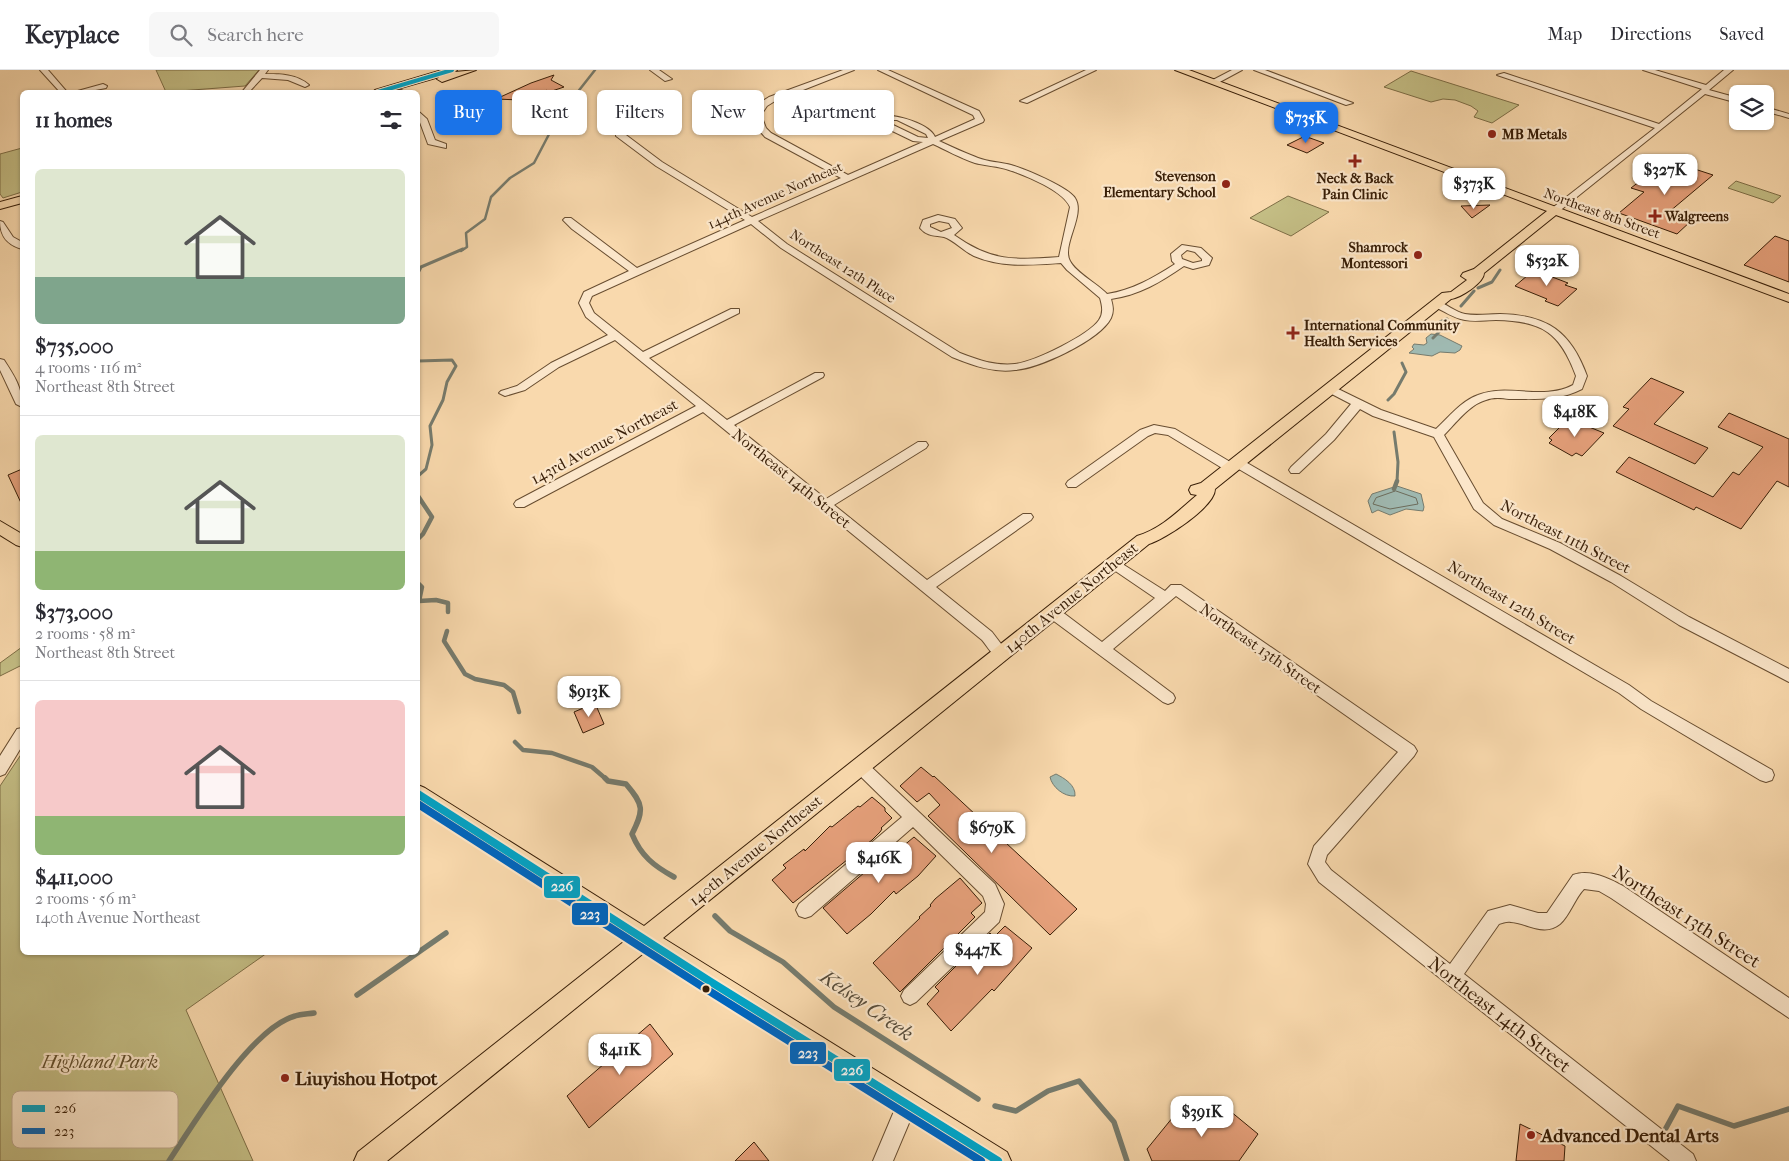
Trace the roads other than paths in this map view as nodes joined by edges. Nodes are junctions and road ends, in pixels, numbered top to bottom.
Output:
1 (44, 70) edge
2 (452, 70) edge
3 (471, 70) edge
4 (654, 70) edge
5 (850, 70) edge
6 (882, 70) edge
7 (1092, 70) edge
8 (1180, 70) edge
9 (1238, 70) edge
10 (1258, 70) edge
11 (1510, 70) edge
12 (1647, 70) edge
13 (1729, 70) edge
14 (262, 73) edge
15 (668, 80) dead end
16 (1213, 82) junction
17 (305, 85) dead end
18 (103, 86) dead end
19 (62, 90) edge
20 (86, 90) edge
21 (247, 90) edge
22 (387, 90) edge
23 (406, 90) edge
24 (1706, 90) junction
25 (1729, 98) edge
26 (1024, 101) dead end
27 (1350, 103) dead end
28 (764, 104) edge
29 (1774, 112) edge
30 (420, 115) edge
31 (1789, 116) edge
32 (1661, 127) junction
33 (764, 131) edge
34 (620, 135) edge
35 (933, 141) junction
36 (444, 146) dead end
37 (848, 178) junction
38 (20, 200) edge
39 (3, 205) edge
40 (20, 207) edge
41 (1554, 211) junction
42 (0, 213) edge
43 (568, 220) dead end
44 (751, 220) junction
45 (0, 224) edge
46 (947, 234) dead end
47 (20, 245) edge
48 (1064, 260) junction
49 (1181, 264) dead end
50 (635, 271) junction
51 (1105, 297) junction
52 (1789, 298) edge
53 (1442, 300) junction
54 (584, 303) joint
55 (736, 311) dead end
56 (615, 336) junction
57 (642, 356) junction
58 (0, 362) edge
59 (819, 375) dead end
60 (1330, 389) junction
61 (505, 393) dead end
62 (20, 399) edge
63 (1358, 404) junction
64 (704, 407) junction
65 (726, 425) junction
66 (1438, 434) junction
67 (922, 445) dead end
68 (1235, 465) junction
69 (1295, 470) dead end
70 (1072, 484) dead end
71 (520, 504) dead end
72 (824, 505) junction
73 (1027, 517) dead end
74 (0, 527) edge
75 (20, 540) edge
76 (1113, 563) junction
77 (926, 587) junction
78 (1165, 598) junction
79 (1052, 612) junction
80 (1102, 650) junction
81 (1001, 653) junction
82 (1789, 676) edge
83 (1168, 698) dead end
84 (20, 737) edge
85 (860, 766) junction
86 (0, 769) edge
87 (1766, 775) dead end
88 (420, 795) edge
89 (913, 817) junction
90 (1316, 864) joint
91 (805, 910) dead end
92 (644, 940) junction
93 (1452, 976) junction
94 (910, 996) dead end
95 (1789, 1009) edge
96 (907, 1104) junction
97 (367, 1161) edge
98 (883, 1161) edge
99 (998, 1161) edge
100 (1686, 1161) edge

1 - 19 street
2 - 22 main road
3 - 23 main road
4 - 15 street
5 - 28 street
6 - 35 street, 144th Avenue Northeast
7 - 26 street
8 - 16 main road, Northeast 8th Street
9 - 16 street
10 - 27 street
11 - 32 street
12 - 24 street
13 - 24 street, 140th Avenue Northeast
14 - 17 street
14 - 21 street
16 - 41 main road, Northeast 8th Street
18 - 20 street
24 - 25 street
24 - 32 street, 140th Avenue Northeast
29 - 31 street
30 - 36 street
32 - 41 street, 140th Avenue Northeast
33 - 37 street
34 - 44 street, Northeast 12th Place
35 - 35 street
35 - 37 street, 144th Avenue Northeast
35 - 48 street
37 - 44 street, 144th Avenue Northeast
38 - 39 main road
40 - 42 main road
41 - 52 main road, Northeast 8th Street
41 - 53 main road, 140th Avenue Northeast
43 - 50 street
44 - 50 street, 144th Avenue Northeast
44 - 51 street, Northeast 12th Place
45 - 47 street
46 - 48 street
48 - 51 street
49 - 51 street
50 - 54 street, 144th Avenue Northeast
53 - 60 main road, 140th Avenue Northeast
53 - 66 street
54 - 56 street, Northeast 14th Street
55 - 57 street
56 - 57 street, Northeast 14th Street
56 - 61 street
57 - 64 street, Northeast 14th Street
58 - 62 street
59 - 65 street
60 - 63 street
60 - 68 main road, 140th Avenue Northeast
63 - 66 street
63 - 69 street
64 - 65 street, Northeast 14th Street
64 - 71 street, 143rd Avenue Northeast
65 - 72 street, Northeast 14th Street
66 - 82 street, Northeast 11th Street
67 - 72 street
68 - 70 street, Northeast 12th Street
68 - 76 main road, 140th Avenue Northeast
68 - 87 street, Northeast 12th Street
72 - 77 street, Northeast 14th Street
73 - 77 street
74 - 75 main road
76 - 78 street
76 - 79 main road, 140th Avenue Northeast
77 - 81 street, Northeast 14th Street
78 - 80 street
78 - 90 street, Northeast 13th Street
79 - 80 street
79 - 81 main road, 140th Avenue Northeast
80 - 83 street
81 - 85 main road, 140th Avenue Northeast
84 - 86 street
85 - 89 street
85 - 92 main road, 140th Avenue Northeast
88 - 92 main road
89 - 91 street
89 - 94 street
90 - 93 street, Northeast 14th Street
92 - 96 main road
92 - 97 main road, 140th Avenue Northeast
93 - 95 street, Northeast 13th Street
93 - 100 street, Northeast 14th Street
96 - 98 street
96 - 99 main road

